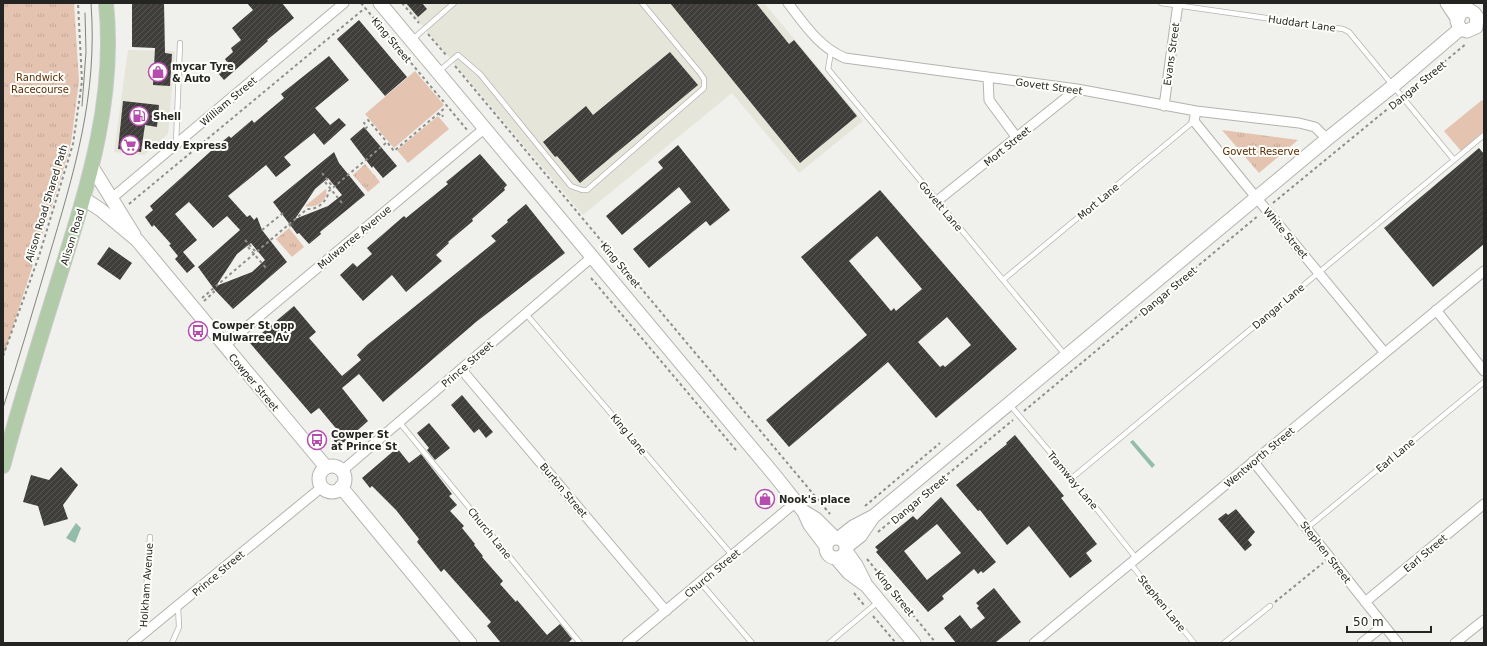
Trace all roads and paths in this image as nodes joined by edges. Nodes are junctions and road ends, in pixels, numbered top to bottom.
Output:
1 (78, 3) edge
2 (106, 3) edge
3 (344, 3) edge
4 (361, 3) edge
5 (380, 3) edge
6 (402, 3) edge
7 (454, 3) edge
8 (642, 3) edge
9 (788, 3) edge
10 (1161, 3) edge
11 (1447, 3) edge
12 (1178, 4) edge
13 (365, 8) junction
14 (1461, 15) edge
15 (424, 29) junction
16 (1480, 30) edge
17 (411, 40) junction
18 (1470, 41) dead end
19 (180, 43) dead end
20 (831, 52) junction
21 (451, 61) junction
22 (438, 72) junction
23 (988, 77) junction
24 (1393, 86) junction
25 (1077, 89) junction
26 (1402, 97) junction
27 (1164, 106) junction
28 (446, 107) dead end
29 (1196, 111) junction
30 (438, 113) junction
31 (443, 115) dead end
32 (1194, 121) junction
33 (365, 128) dead end
34 (484, 128) junction
35 (469, 132) dead end
36 (1482, 136) edge
37 (1017, 138) junction
38 (1327, 139) junction
39 (387, 142) junction
40 (1484, 143) edge
41 (176, 145) junction
42 (365, 156) dead end
43 (365, 160) junction
44 (1454, 160) junction
45 (92, 167) junction
46 (322, 173) dead end
47 (325, 182) dead end
48 (332, 188) junction
49 (83, 198) junction
50 (112, 198) junction
51 (1256, 198) junction
52 (937, 201) junction
53 (342, 203) dead end
54 (126, 207) dead end
55 (1266, 209) junction
56 (283, 213) dead end
57 (289, 224) junction
58 (293, 225) dead end
59 (262, 230) dead end
60 (137, 240) junction
61 (245, 240) dead end
62 (248, 247) dead end
63 (255, 253) junction
64 (592, 257) junction
65 (266, 268) dead end
66 (1484, 271) edge
67 (1319, 272) junction
68 (591, 278) dead end
69 (1003, 280) junction
70 (217, 289) dead end
71 (213, 291) junction
72 (203, 299) dead end
73 (1436, 310) junction
74 (526, 314) junction
75 (224, 346) junction
76 (1385, 353) junction
77 (3, 356) edge
78 (1066, 356) junction
79 (462, 369) junction
80 (1484, 371) edge
81 (1484, 382) edge
82 (1009, 404) junction
83 (1018, 415) junction
84 (400, 423) junction
85 (940, 443) dead end
86 (738, 452) dead end
87 (1253, 461) junction
88 (3, 466) edge
89 (326, 468) junction
90 (342, 471) junction
91 (1072, 478) junction
92 (322, 487) junction
93 (342, 487) junction
94 (1484, 504) edge
95 (800, 507) junction
96 (859, 511) dead end
97 (831, 516) dead end
98 (1307, 528) junction
99 (878, 533) dead end
100 (150, 537) dead end
101 (838, 546) junction
102 (862, 553) dead end
103 (732, 555) junction
104 (1330, 558) junction
105 (1133, 560) junction
106 (700, 582) junction
107 (879, 601) junction
108 (1366, 602) junction
109 (178, 606) junction
110 (1270, 606) joint
111 (666, 611) junction
112 (1484, 620) edge
113 (1384, 625) junction
114 (143, 634) junction
115 (630, 642) edge
116 (132, 643) edge
117 (172, 643) edge
118 (470, 643) edge
119 (580, 643) edge
120 (752, 643) edge
121 (829, 643) edge
122 (914, 643) edge
123 (936, 643) edge
124 (1034, 643) edge
125 (1194, 643) edge
126 (1224, 643) edge
127 (1362, 643) edge
128 (1398, 643) edge
129 (1455, 643) edge

1 - 77 path, Alison Road Shared Path
2 - 45 main road, Alison Road
3 - 41 street, William Street
4 - 13 path, King Street
5 - 17 street, King Street
6 - 15 path, King Street
7 - 15 lane
8 - 21 lane
9 - 20 street, Govett Street
10 - 12 lane, Huddart Lane
11 - 14 street
12 - 24 lane, Huddart Lane
12 - 27 street, Evans Street
13 - 35 path, King Street
13 - 54 path
14 - 16 street
14 - 16 street
14 - 24 street, Dangar Street
15 - 17 lane
15 - 21 path, King Street
17 - 22 street, King Street
18 - 26 path, Dangar Street
19 - 41 lane
20 - 23 street, Govett Street
20 - 52 lane, Govett Lane
21 - 22 lane
21 - 97 path, King Street
22 - 34 street, King Street
23 - 25 street, Govett Street
23 - 37 street
24 - 26 lane, Huddart Lane
24 - 38 street, Dangar Street
25 - 27 street, Govett Street
25 - 37 street, Mort Street
26 - 44 lane, Huddart Lane
26 - 55 path, Dangar Street
27 - 29 street, Govett Street
28 - 30 path
29 - 32 street
29 - 38 street, Govett Street
30 - 31 path
30 - 39 path
32 - 51 street, White Street
32 - 69 lane, Mort Lane
33 - 39 path
34 - 64 street, King Street
34 - 75 street, Mulwarree Avenue
36 - 40 lane
36 - 44 lane, Dangar Lane
37 - 52 street, Mort Street
38 - 51 street, Dangar Street
39 - 43 path
41 - 50 street, William Street
42 - 43 path
43 - 48 path
44 - 67 lane, Dangar Lane
45 - 49 main road, Alison Road
45 - 50 street, Cowper Street
46 - 48 path
47 - 48 path
48 - 53 path
48 - 57 path
49 - 60 street, Cowper Street
49 - 88 main road, Alison Road
50 - 60 street, Cowper Street
51 - 55 street, White Street
51 - 78 street, Dangar Street
52 - 69 lane, Govett Lane
55 - 67 street, White Street
55 - 83 path, Dangar Street
56 - 59 path
57 - 58 path
57 - 63 path
60 - 75 street, Cowper Street
61 - 63 path
62 - 63 path
63 - 65 path
63 - 71 path
64 - 74 street, Prince Street
64 - 95 street, King Street
66 - 73 street, Wentworth Street
67 - 76 street, White Street
67 - 91 lane, Dangar Lane
68 - 86 path
69 - 78 lane, Govett Lane
70 - 71 path
71 - 72 path
73 - 76 street, Wentworth Street
73 - 80 street
74 - 79 street, Prince Street
74 - 103 lane, King Lane
75 - 89 street, Cowper Street
76 - 87 street, Wentworth Street
78 - 82 street, Dangar Street
79 - 84 street, Prince Street
79 - 111 street, Burton Street
81 - 98 lane, Earl Lane
82 - 83 lane, Tramway Lane
82 - 101 street, Dangar Street
83 - 91 lane, Tramway Lane
83 - 99 path, Dangar Street
84 - 90 street, Prince Street
84 - 119 lane, Church Lane
85 - 96 path
87 - 98 street, Stephen Street
87 - 105 street, Wentworth Street
89 - 90 street
89 - 92 street
90 - 93 street
91 - 105 lane, Tramway Lane
92 - 93 street
92 - 109 street, Prince Street
93 - 118 street
94 - 108 street, Earl Street
95 - 101 street, King Street
95 - 103 street, Church Street
98 - 104 street, Stephen Street
100 - 114 lane, Holkham Avenue
101 - 107 street, King Street
102 - 123 path, King Street
103 - 106 street, Church Street
104 - 108 street, Stephen Street
104 - 110 path
105 - 124 street, Wentworth Street
105 - 125 lane, Stephen Lane
106 - 111 street, Church Street
106 - 120 lane
107 - 121 lane
107 - 122 street, King Street
108 - 113 street, Stephen Street
109 - 114 street, Prince Street
109 - 117 lane
110 - 126 lane
111 - 115 street, Church Street
112 - 129 street
113 - 127 street
113 - 128 street, Stephen Street
114 - 116 street, Prince Street

